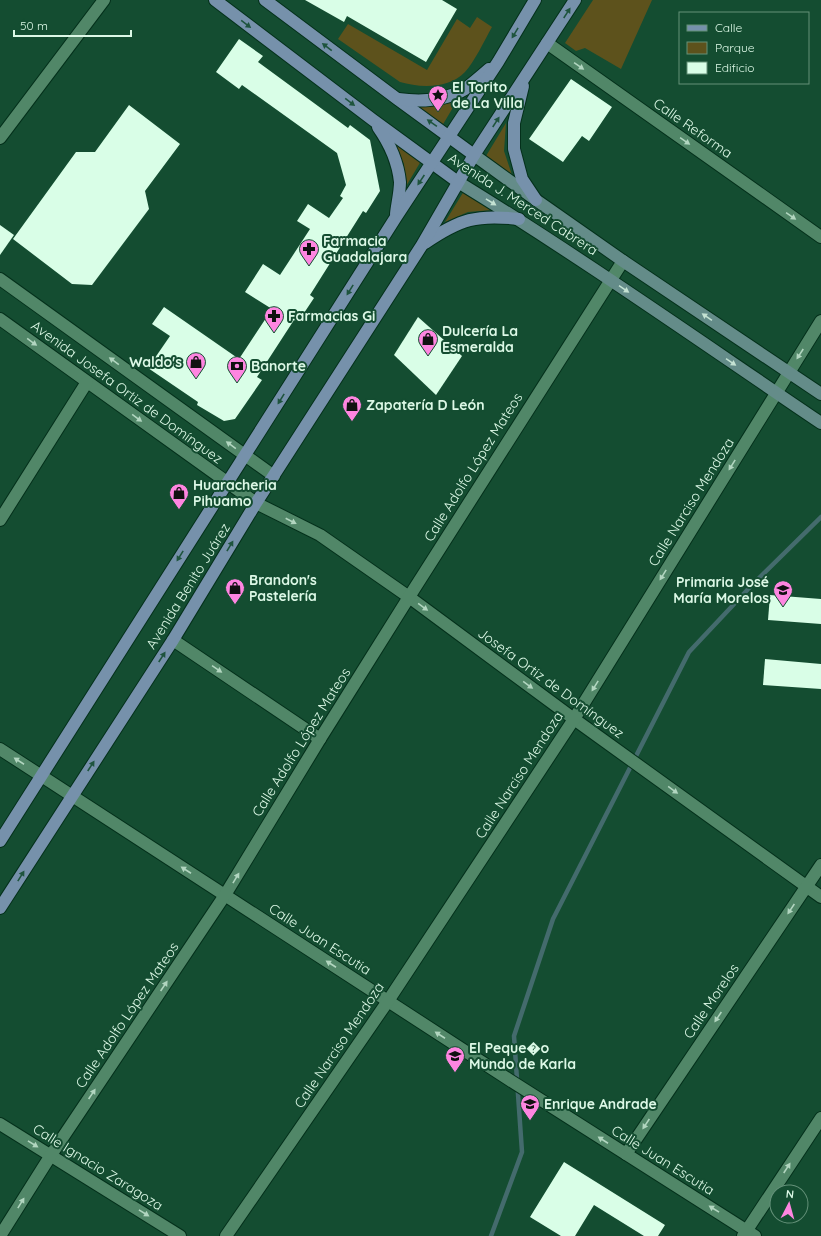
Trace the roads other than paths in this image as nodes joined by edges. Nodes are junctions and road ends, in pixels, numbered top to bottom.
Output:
1 (104, 0) edge
2 (216, 0) edge
3 (265, 0) edge
4 (535, 0) edge
5 (576, 0) edge
6 (547, 43) junction
7 (498, 62) junction
8 (525, 77) junction
9 (396, 98) junction
10 (373, 120) junction
11 (450, 136) junction
12 (0, 138) edge
13 (474, 155) junction
14 (432, 162) junction
15 (458, 182) junction
16 (536, 200) junction
17 (396, 217) junction
18 (519, 219) junction
19 (821, 237) edge
20 (422, 245) junction
21 (623, 261) junction
22 (0, 279) edge
23 (610, 280) junction
24 (0, 319) edge
25 (821, 321) edge
26 (789, 371) junction
27 (87, 382) junction
28 (776, 393) junction
29 (821, 394) edge
30 (821, 423) edge
31 (245, 455) junction
32 (274, 476) junction
33 (227, 482) junction
34 (256, 504) junction
35 (0, 520) edge
36 (408, 597) junction
37 (173, 640) junction
38 (574, 719) junction
39 (320, 739) junction
40 (0, 749) edge
41 (41, 776) junction
42 (72, 796) junction
43 (0, 841) edge
44 (821, 865) edge
45 (806, 887) junction
46 (225, 895) junction
47 (821, 898) edge
48 (0, 908) edge
49 (388, 1001) junction
50 (821, 1118) edge
51 (0, 1124) edge
52 (626, 1154) junction
53 (51, 1155) junction
54 (748, 1234) edge
55 (0, 1236) edge
56 (180, 1236) edge
57 (226, 1236) edge

1 - 12 street
2 -> 10 main road, Avenida J. Merced Cabrera
9 -> 3 main road
4 -> 7 main road, Avenida Benito Juárez
6 -> 5 main road, Avenida Benito Juárez
6 - 8 main road, Avenida Benito Juárez
6 -> 19 street, Calle Reforma
7 - 9 main road
7 - 11 main road, Avenida Benito Juárez
13 -> 8 main road, Avenida Benito Juárez
8 - 16 main road
11 -> 9 main road
10 - 14 main road, Avenida J. Merced Cabrera
10 - 17 main road
11 - 13 main road
11 - 14 main road, Avenida Benito Juárez
13 - 15 main road, Avenida Benito Juárez
13 - 16 main road, Avenida J. Merced Cabrera
14 - 15 main road, Avenida J. Merced Cabrera
14 -> 17 main road, Avenida Benito Juárez
15 -> 18 main road, Avenida J. Merced Cabrera
15 - 20 main road, Avenida Benito Juárez
16 - 21 main road, Avenida J. Merced Cabrera
17 -> 31 main road, Avenida Benito Juárez
18 - 20 main road
18 - 23 main road, Avenida J. Merced Cabrera
20 - 32 main road, Avenida Benito Juárez
21 - 23 street, Calle Adolfo López Mateos
26 -> 21 main road, Avenida J. Merced Cabrera
31 -> 22 street, Avenida Josefa Ortiz de Domínguez
23 -> 28 main road, Avenida J. Merced Cabrera
23 - 36 street, Calle Adolfo López Mateos
24 -> 27 street, Avenida Josefa Ortiz de Domínguez
25 -> 26 street, Calle Narciso Mendoza
26 - 28 street, Calle Narciso Mendoza
26 - 29 main road, Avenida J. Merced Cabrera
27 -> 33 street, Avenida Josefa Ortiz de Domínguez
27 - 35 street
28 - 30 main road, Avenida J. Merced Cabrera
28 -> 38 street, Calle Narciso Mendoza
31 - 32 street, Avenida Josefa Ortiz de Domínguez
31 - 33 main road, Avenida Benito Juárez
32 - 34 main road, Avenida Benito Juárez
33 - 34 street, Avenida Josefa Ortiz de Domínguez
33 -> 41 main road, Avenida Benito Juárez
34 -> 36 street, Josefa Ortiz de Domínguez
37 -> 34 main road, Avenida Benito Juárez
36 -> 38 street, Josefa Ortiz de Domínguez
36 - 39 street, Calle Adolfo López Mateos
37 -> 39 street
42 -> 37 main road, Avenida Benito Juárez
38 -> 45 street, Josefa Ortiz de Domínguez
38 - 49 street, Calle Narciso Mendoza
46 -> 39 street, Calle Adolfo López Mateos
41 -> 40 street, Calle Juan Escutia
41 - 42 street, Calle Juan Escutia
41 - 43 main road, Avenida Benito Juárez
46 -> 42 street, Calle Juan Escutia
48 -> 42 main road, Avenida Benito Juárez
44 - 45 street, Calle Morelos
45 - 47 street, Josefa Ortiz de Domínguez
45 -> 52 street, Calle Morelos
49 -> 46 street, Calle Juan Escutia
53 -> 46 street, Calle Adolfo López Mateos
52 -> 49 street, Calle Juan Escutia
49 - 57 street, Calle Narciso Mendoza
54 -> 50 street
51 -> 53 street, Calle Ignacio Zaragoza
54 -> 52 street, Calle Juan Escutia
55 -> 53 street, Calle Adolfo López Mateos
53 -> 56 street, Calle Ignacio Zaragoza

